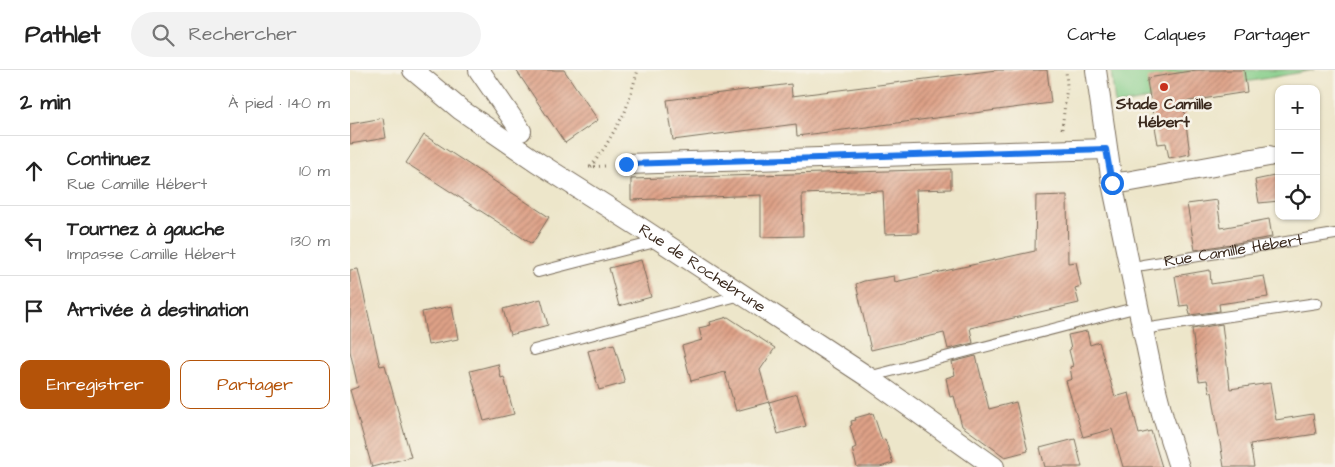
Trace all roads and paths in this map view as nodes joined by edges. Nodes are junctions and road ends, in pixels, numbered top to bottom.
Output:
1 (413, 70) edge
2 (479, 70) edge
3 (638, 70) edge
4 (1066, 70) edge
5 (1096, 70) edge
6 (521, 131) dead end
7 (1106, 149) junction
8 (1060, 151) junction
9 (1269, 156) dead end
10 (626, 164) dead end
11 (590, 168) dead end
12 (1112, 183) junction
13 (1335, 234) edge
14 (660, 240) junction
15 (1131, 268) junction
16 (538, 272) dead end
17 (742, 294) junction
18 (1318, 303) dead end
19 (1138, 308) junction
20 (1142, 329) junction
21 (534, 350) dead end
22 (868, 377) junction
23 (994, 467) edge
24 (1178, 467) edge

1 - 14 street, Rue de Rochebrune
2 - 6 street
3 - 11 path
4 - 8 path
5 - 7 street
7 - 8 street
7 - 12 street
8 - 10 street
9 - 12 street
12 - 15 street
13 - 15 lane, Rue Camille Hébert
14 - 16 lane
14 - 17 street, Rue de Rochebrune
15 - 19 street
17 - 21 lane
17 - 22 street, Rue de Rochebrune
18 - 20 lane
19 - 20 street
19 - 22 lane
20 - 24 street
22 - 23 street, Rue de Rochebrune

